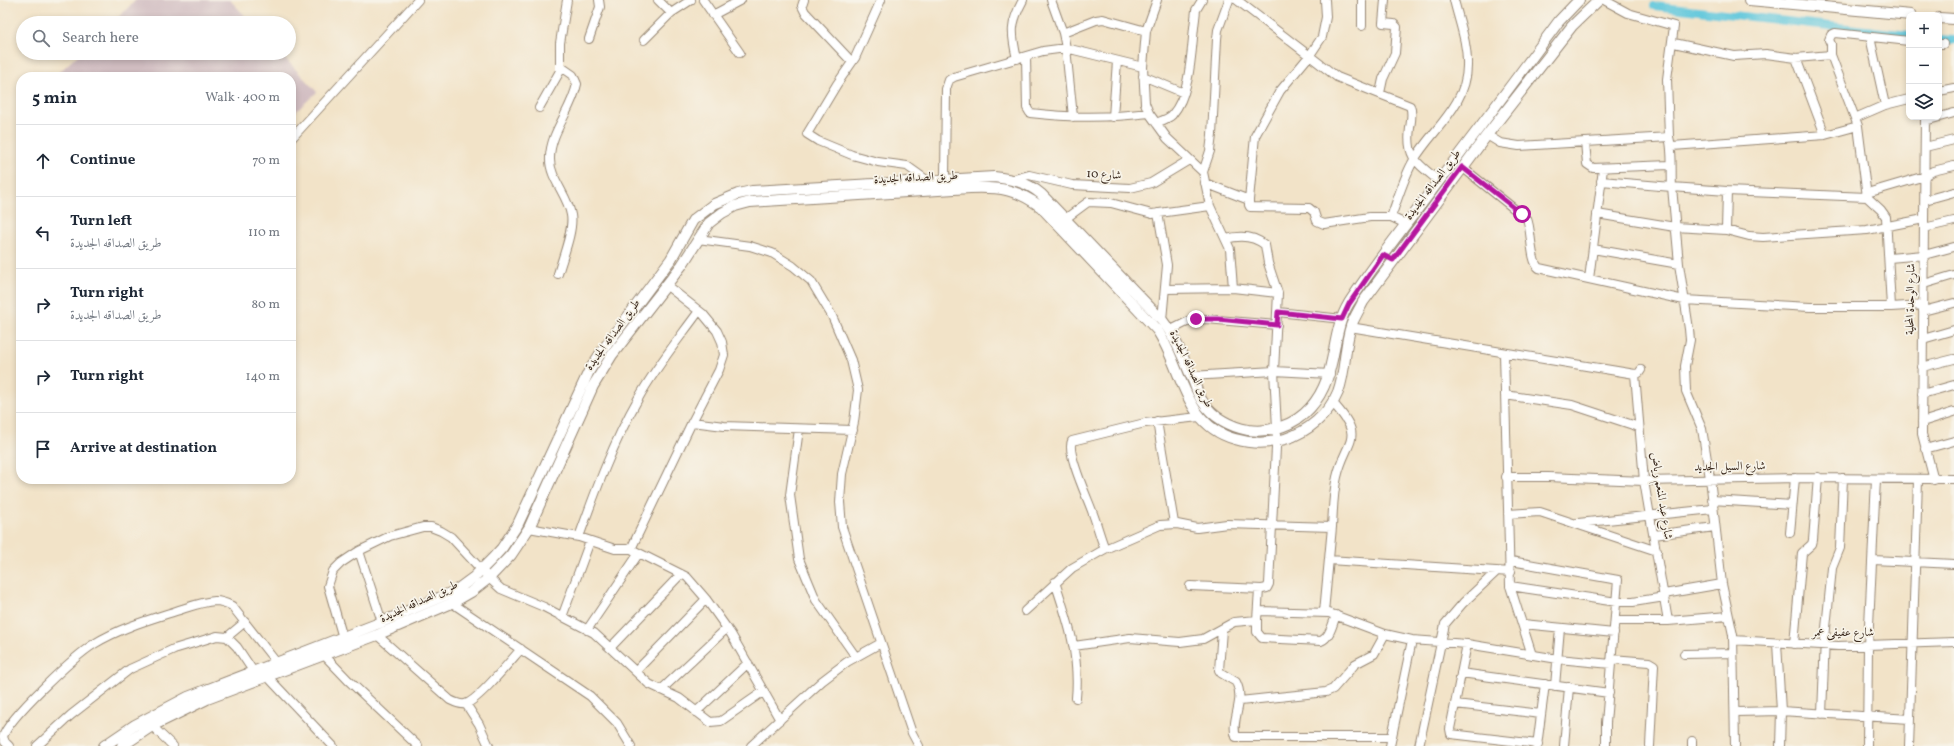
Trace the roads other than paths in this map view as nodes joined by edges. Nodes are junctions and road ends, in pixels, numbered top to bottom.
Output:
1 (418, 0) edge
2 (567, 0) edge
3 (599, 0) edge
4 (658, 0) edge
5 (690, 0) edge
6 (703, 0) edge
7 (741, 0) edge
8 (804, 0) edge
9 (881, 0) edge
10 (1023, 0) edge
11 (1050, 0) edge
12 (1157, 0) edge
13 (1202, 0) edge
14 (1229, 0) edge
15 (1237, 0) edge
16 (1325, 0) edge
17 (1362, 0) edge
18 (1385, 0) edge
19 (1454, 0) edge
20 (1579, 0) edge
21 (1599, 0) edge
22 (1604, 0) edge
23 (1749, 0) edge
24 (671, 13) junction
25 (713, 15) junction
26 (1906, 15) edge
27 (1942, 18) edge
28 (1954, 19) edge
29 (1362, 26) dead end
30 (1146, 31) junction
31 (1063, 33) junction
32 (1870, 37) junction
33 (589, 39) dead end
34 (644, 40) dead end
35 (1906, 41) edge
36 (1674, 43) junction
37 (1066, 48) junction
38 (740, 53) dead end
39 (1310, 55) junction
40 (1831, 55) junction
41 (1026, 57) junction
42 (1796, 58) junction
43 (1017, 59) junction
44 (1117, 61) junction
45 (852, 62) junction
46 (560, 66) junction
47 (1142, 67) junction
48 (1143, 76) junction
49 (1954, 88) edge
50 (1942, 91) edge
51 (1184, 93) junction
52 (1380, 93) junction
53 (1906, 100) edge
54 (1885, 105) junction
55 (539, 108) dead end
56 (1149, 113) junction
57 (1954, 113) edge
58 (1942, 115) edge
59 (1113, 117) junction
60 (1073, 118) junction
61 (1925, 120) edge
62 (1857, 122) junction
63 (1156, 123) junction
64 (296, 134) edge
65 (1487, 135) junction
66 (1825, 135) junction
67 (1669, 138) junction
68 (1954, 140) edge
69 (1585, 142) junction
70 (1672, 146) junction
71 (1925, 147) junction
72 (1189, 160) junction
73 (1414, 160) junction
74 (1670, 165) junction
75 (1954, 166) edge
76 (1462, 167) junction
77 (1603, 169) junction
78 (1203, 172) junction
79 (1926, 176) junction
80 (1014, 179) junction
81 (928, 181) junction
82 (1439, 181) junction
83 (1602, 181) junction
84 (1205, 183) junction
85 (945, 184) junction
86 (1672, 187) junction
87 (1447, 188) junction
88 (1727, 192) junction
89 (1954, 192) edge
90 (1867, 195) junction
91 (1249, 200) junction
92 (1924, 200) junction
93 (1210, 206) junction
94 (1158, 213) junction
95 (1597, 214) junction
96 (1391, 217) junction
97 (1065, 219) junction
98 (1924, 219) junction
99 (1954, 221) edge
100 (1406, 224) junction
101 (1675, 227) junction
102 (1887, 227) junction
103 (1924, 228) junction
104 (1726, 230) junction
105 (684, 238) junction
106 (698, 239) junction
107 (1226, 239) junction
108 (1954, 247) edge
109 (1593, 248) junction
110 (1383, 255) junction
111 (1924, 255) junction
112 (1888, 258) junction
113 (1393, 260) junction
114 (1679, 264) junction
115 (558, 274) dead end
116 (1954, 275) edge
117 (657, 278) junction
118 (1589, 279) junction
119 (1924, 284) junction
120 (666, 285) junction
121 (1233, 288) junction
122 (1166, 289) junction
123 (1278, 293) junction
124 (1684, 300) junction
125 (1954, 303) edge
126 (1891, 307) junction
127 (1923, 308) junction
128 (699, 311) junction
129 (1278, 312) junction
130 (1342, 319) junction
131 (1162, 320) junction
132 (1277, 325) junction
133 (1350, 327) junction
134 (1171, 330) junction
135 (1954, 330) edge
136 (1923, 340) junction
137 (1504, 353) junction
138 (1954, 359) edge
139 (1922, 367) junction
140 (1274, 371) junction
141 (1330, 374) junction
142 (1191, 376) junction
143 (1342, 377) junction
144 (1954, 385) edge
145 (1922, 394) junction
146 (1505, 396) junction
147 (1202, 402) junction
148 (1332, 402) junction
149 (1192, 406) junction
150 (1954, 412) edge
151 (1199, 417) junction
152 (1157, 421) junction
153 (692, 422) junction
154 (1922, 422) junction
155 (1277, 428) junction
156 (1639, 428) junction
157 (799, 429) junction
158 (852, 430) junction
159 (1954, 441) edge
160 (1276, 442) junction
161 (1925, 449) junction
162 (1506, 477) junction
163 (1818, 477) junction
164 (1710, 478) junction
165 (1795, 478) junction
166 (1843, 478) junction
167 (1876, 479) junction
168 (1954, 479) edge
169 (1918, 480) junction
170 (1934, 480) junction
171 (1644, 481) junction
172 (1712, 504) junction
173 (1792, 505) junction
174 (1508, 514) junction
175 (1651, 516) junction
176 (1576, 523) junction
177 (518, 524) junction
178 (1174, 524) junction
179 (1272, 524) junction
180 (1332, 527) junction
181 (1715, 527) junction
182 (529, 528) junction
183 (1790, 533) dead end
184 (1654, 535) junction
185 (579, 537) junction
186 (590, 541) junction
187 (631, 549) junction
188 (1105, 549) junction
189 (359, 551) junction
190 (1657, 551) junction
191 (639, 553) junction
192 (1329, 560) junction
193 (1872, 560) junction
194 (1511, 561) junction
195 (1916, 563) junction
196 (1954, 564) edge
197 (482, 569) junction
198 (1496, 572) junction
199 (1511, 572) junction
200 (681, 574) junction
201 (489, 578) junction
202 (1055, 582) junction
203 (1722, 584) junction
204 (1190, 586) dead end
205 (1510, 586) junction
206 (1259, 589) junction
207 (1664, 595) junction
208 (706, 599) junction
209 (1617, 602) junction
210 (452, 603) junction
211 (1025, 611) dead end
212 (1258, 611) junction
213 (1324, 612) junction
214 (1336, 614) junction
215 (1728, 616) junction
216 (562, 617) junction
217 (1257, 620) junction
218 (1615, 621) junction
219 (1668, 621) junction
220 (245, 622) junction
221 (382, 622) junction
222 (1523, 624) junction
223 (727, 628) junction
224 (1560, 628) junction
225 (587, 630) junction
226 (1222, 630) junction
227 (1614, 633) junction
228 (1385, 634) junction
229 (377, 635) junction
230 (227, 637) junction
231 (343, 638) junction
232 (1412, 640) junction
233 (1733, 640) junction
234 (1441, 641) junction
235 (881, 642) junction
236 (1954, 642) edge
237 (1777, 643) junction
238 (1467, 644) junction
239 (1794, 644) junction
240 (1912, 644) junction
241 (1074, 646) junction
242 (1825, 646) junction
243 (1868, 646) junction
244 (319, 647) junction
245 (610, 648) junction
246 (521, 649) junction
247 (1734, 653) junction
248 (1684, 654) dead end
249 (1532, 655) junction
250 (325, 656) junction
251 (856, 657) junction
252 (1558, 659) junction
253 (276, 662) junction
254 (1612, 662) junction
255 (748, 663) junction
256 (253, 671) junction
257 (636, 671) junction
258 (1461, 673) junction
259 (267, 676) junction
260 (1545, 684) junction
261 (1555, 686) junction
262 (1569, 687) junction
263 (662, 690) junction
264 (764, 691) junction
265 (1609, 693) junction
266 (1076, 698) dead end
267 (1240, 701) junction
268 (466, 704) junction
269 (1455, 704) junction
270 (1781, 711) junction
271 (696, 712) junction
272 (1736, 712) junction
273 (1541, 714) junction
274 (1822, 714) junction
275 (1867, 716) junction
276 (1910, 719) junction
277 (780, 720) junction
278 (149, 723) junction
279 (1391, 737) junction
280 (1267, 742) edge
281 (1488, 742) edge
282 (1537, 745) edge
283 (9, 746) edge
284 (37, 746) edge
285 (104, 746) edge
286 (122, 746) edge
287 (173, 746) edge
288 (333, 746) edge
289 (418, 746) edge
290 (489, 746) edge
291 (631, 746) edge
292 (750, 746) edge
293 (918, 746) edge
294 (1390, 746) edge
295 (1419, 746) edge
296 (1564, 746) edge
297 (1606, 746) edge
298 (1650, 746) edge
299 (1735, 746) edge
300 (1780, 746) edge
301 (1867, 746) edge
302 (1909, 746) edge

1 - 64 street
2 - 46 street
3 - 33 street
4 - 24 street
5 - 24 street
6 - 25 street
7 - 25 street
8 - 45 street
9 - 45 street
10 - 43 street
11 - 31 street
12 - 30 street
13 - 51 street
14 - 78 street
15 - 39 street
16 - 39 street
17 - 29 street
18 - 52 street
19 - 73 street
20 - 82 street, طريق الصداقه الجديدة
21 - 65 street, طريق الصداقه الجديدة
22 - 36 street
23 - 26 street
24 - 34 street
25 - 38 street
27 - 28 street
30 - 31 street
30 - 47 street
31 - 37 street
32 - 35 street
32 - 40 street
32 - 54 street
36 - 42 street
36 - 67 street
37 - 41 street
37 - 44 street
37 - 60 street
39 - 52 street
39 - 91 street
40 - 42 street
40 - 62 street
41 - 43 street
41 - 60 street
42 - 66 street
43 - 85 street
44 - 47 street
44 - 59 street
45 - 81 street
46 - 55 street
46 - 115 street
47 - 48 street
48 - 51 street
48 - 56 street
49 - 50 street
51 - 63 street
52 - 73 street
53 - 54 street
54 - 62 street
56 - 59 street
56 - 63 street
57 - 58 street
59 - 60 street
61 - 71 street, شارع الوحدة المحلية
62 - 66 street
62 - 90 street
63 - 72 street
65 - 69 street
65 - 76 street, طريق الصداقه الجديدة
66 - 70 street
67 - 69 street
67 - 70 street
68 - 71 street
69 - 77 street
70 - 74 street
71 - 79 street, شارع الوحدة المحلية
72 - 78 street
72 - 80 street, شارع 10
73 - 82 street
73 - 96 street
74 - 77 street
74 - 86 street
75 - 79 street
76 - 87 street, طريق الصداقه الجديدة
76 - 118 street
77 - 83 street
78 - 84 street
79 - 90 street
79 - 92 street, شارع الوحدة المحلية
80 - 85 street, طريق الصداقه الجديدة
80 - 97 street, طريق الصداقه الجديدة
81 - 85 street, طريق الصداقه الجديدة
81 - 105 street, طريق الصداقه الجديدة
82 - 87 street
82 - 100 street, طريق الصداقه الجديدة
83 - 86 street
83 - 95 street
84 - 91 street
84 - 93 street
85 - 106 street, طريق الصداقه الجديدة
85 - 149 street, طريق الصداقه الجديدة
86 - 88 street
86 - 101 street
87 - 113 street, طريق الصداقه الجديدة
88 - 90 street
88 - 104 street
89 - 92 street
90 - 102 street
91 - 96 street
92 - 98 street, شارع الوحدة المحلية
93 - 94 street
93 - 107 street
94 - 97 street
94 - 122 street
95 - 101 street
95 - 109 street
96 - 100 street
97 - 131 street, طريق الصداقه الجديدة
98 - 102 street
98 - 103 street, شارع الوحدة المحلية
99 - 103 street
100 - 110 street, طريق الصداقه الجديدة
101 - 104 street
101 - 114 street
102 - 104 street
102 - 112 street
103 - 111 street, شارع الوحدة المحلية
105 - 106 street
105 - 117 street, طريق الصداقه الجديدة
106 - 120 street, طريق الصداقه الجديدة
106 - 158 street
107 - 121 street
107 - 123 street
108 - 111 street
109 - 114 street
109 - 118 street
110 - 113 street
110 - 130 street, طريق الصداقه الجديدة
111 - 112 street
111 - 119 street, شارع الوحدة المحلية
112 - 126 street
113 - 133 street, طريق الصداقه الجديدة
114 - 124 street
116 - 119 street
117 - 120 street
117 - 177 street, طريق الصداقه الجديدة
118 - 124 street
119 - 127 street, شارع الوحدة المحلية
120 - 128 street
120 - 182 street, طريق الصداقه الجديدة
121 - 122 street
121 - 123 street
122 - 131 street
123 - 129 street
124 - 126 street
124 - 164 street
125 - 127 street
126 - 127 street
127 - 136 street, شارع الوحدة المحلية
128 - 153 street
128 - 185 street
129 - 130 street
129 - 132 street
130 - 141 street, طريق الصداقه الجديدة
131 - 134 street, طريق الصداقه الجديدة
132 - 134 street
132 - 140 street
133 - 137 street
133 - 143 street, طريق الصداقه الجديدة
134 - 142 street, طريق الصداقه الجديدة
135 - 136 street
136 - 139 street, شارع الوحدة المحلية
137 - 146 street
137 - 156 street, شارع عبد المنعم رياض
138 - 139 street
139 - 145 street, شارع الوحدة المحلية
140 - 141 street
140 - 142 street
140 - 155 street
141 - 143 street
141 - 155 street, طريق الصداقه الجديدة
142 - 147 street, طريق الصداقه الجديدة
143 - 148 street, طريق الصداقه الجديدة
144 - 145 street
145 - 154 street, شارع الوحدة المحلية
146 - 156 street
146 - 162 street
147 - 149 street
147 - 155 street, طريق الصداقه الجديدة
148 - 160 street, طريق الصداقه الجديدة
148 - 180 street
149 - 151 street, طريق الصداقه الجديدة
150 - 154 street
151 - 152 street
151 - 160 street, طريق الصداقه الجديدة
152 - 178 street
152 - 188 street
153 - 157 street
153 - 187 street
154 - 161 street, شارع الوحدة المحلية
155 - 160 street
156 - 171 street, شارع عبد المنعم رياض
157 - 158 street
157 - 251 street
158 - 235 street
159 - 161 street
160 - 179 street
161 - 170 street, شارع الوحدة المحلية
162 - 171 street, شارع السيل الجديد
162 - 174 street
163 - 165 street, شارع السيل الجديد
163 - 166 street, شارع السيل الجديد
163 - 239 street
164 - 165 street, شارع السيل الجديد
164 - 171 street, شارع السيل الجديد
164 - 172 street
165 - 173 street
166 - 167 street, شارع السيل الجديد
166 - 242 street
167 - 169 street, شارع السيل الجديد
167 - 193 street
168 - 170 street, شارع السيل الجديد
169 - 170 street, شارع السيل الجديد
169 - 195 street
171 - 175 street, شارع عبد المنعم رياض
172 - 173 street
172 - 175 street
172 - 181 street
173 - 183 street
174 - 176 street
174 - 194 street
175 - 176 street
175 - 184 street, شارع عبد المنعم رياض
176 - 190 street
177 - 182 street
177 - 197 street, طريق الصداقه الجديدة
178 - 179 street
178 - 188 street
179 - 180 street
179 - 206 street
180 - 192 street
181 - 184 street
181 - 203 street
182 - 185 street
182 - 201 street, طريق الصداقه الجديدة
184 - 190 street, شارع عبد المنعم رياض
185 - 186 street
186 - 187 street
186 - 216 street
187 - 191 street
188 - 202 street
189 - 197 street
189 - 221 street
189 - 231 street
190 - 207 street, شارع عبد المنعم رياض
191 - 200 street
191 - 225 street
192 - 198 street
192 - 213 street
193 - 195 street
193 - 243 street
194 - 199 street
194 - 209 street
195 - 196 street
195 - 240 street
197 - 201 street
197 - 221 street, طريق الصداقه الجديدة
198 - 199 street
198 - 234 street
199 - 205 street
200 - 208 street
200 - 245 street
201 - 210 street, طريق الصداقه الجديدة
201 - 216 street
202 - 211 street
202 - 241 street
203 - 207 street
203 - 215 street
204 - 206 street
205 - 209 street
205 - 222 street
206 - 212 street
207 - 209 street
207 - 219 street, شارع عبد المنعم رياض
208 - 223 street
208 - 257 street
209 - 218 street
210 - 229 street, طريق الصداقه الجديدة
210 - 246 street
212 - 213 street
212 - 217 street
213 - 214 street
214 - 217 street
214 - 228 street
215 - 219 street
215 - 233 street
216 - 225 street
217 - 226 street
218 - 219 street
218 - 227 street
220 - 230 street
220 - 253 street
220 - 283 street
221 - 231 street, طريق الصداقه الجديدة
222 - 224 street
222 - 249 street
223 - 255 street
223 - 263 street
224 - 227 street
224 - 252 street
225 - 245 street
226 - 241 street
226 - 267 street
227 - 254 street
228 - 232 street
228 - 267 street
229 - 250 street, طريق الصداقه الجديدة
229 - 268 street
230 - 256 street
230 - 284 street
231 - 244 street, طريق الصداقه الجديدة
232 - 234 street
232 - 279 street
233 - 237 street, شارع عفيفى عمر
233 - 247 street
234 - 238 street
234 - 295 street
235 - 251 street
235 - 293 street
236 - 240 street, شارع عفيفى عمر
237 - 239 street, شارع عفيفى عمر
237 - 270 street
238 - 249 street
238 - 258 street
239 - 242 street, شارع عفيفى عمر
240 - 243 street, شارع عفيفى عمر
240 - 276 street
241 - 266 street
242 - 243 street, شارع عفيفى عمر
242 - 274 street
243 - 275 street
244 - 250 street
244 - 253 street, طريق الصداقه الجديدة
245 - 257 street
246 - 268 street
246 - 291 street
247 - 248 street
247 - 272 street
249 - 252 street
250 - 259 street, طريق الصداقه الجديدة
250 - 289 street
251 - 277 street
252 - 254 street
252 - 261 street
253 - 256 street, طريق الصداقه الجديدة
254 - 265 street
254 - 298 street
255 - 264 street
255 - 271 street
256 - 278 street, طريق الصداقه الجديدة
257 - 263 street
258 - 260 street
258 - 269 street
259 - 278 street, طريق الصداقه الجديدة
259 - 288 street
260 - 261 street
260 - 273 street
261 - 262 street
262 - 265 street
262 - 296 street
263 - 271 street
264 - 271 street
264 - 277 street
265 - 297 street
267 - 280 street
268 - 290 street
269 - 273 street
269 - 281 street
270 - 272 street
270 - 274 street
270 - 300 street
272 - 299 street
273 - 282 street
274 - 275 street
275 - 276 street
275 - 301 street
276 - 302 street
277 - 292 street
278 - 285 street, طريق الصداقه الجديدة
278 - 286 street, طريق الصداقه الجديدة
278 - 287 street
279 - 280 street
279 - 294 street
281 - 282 street

